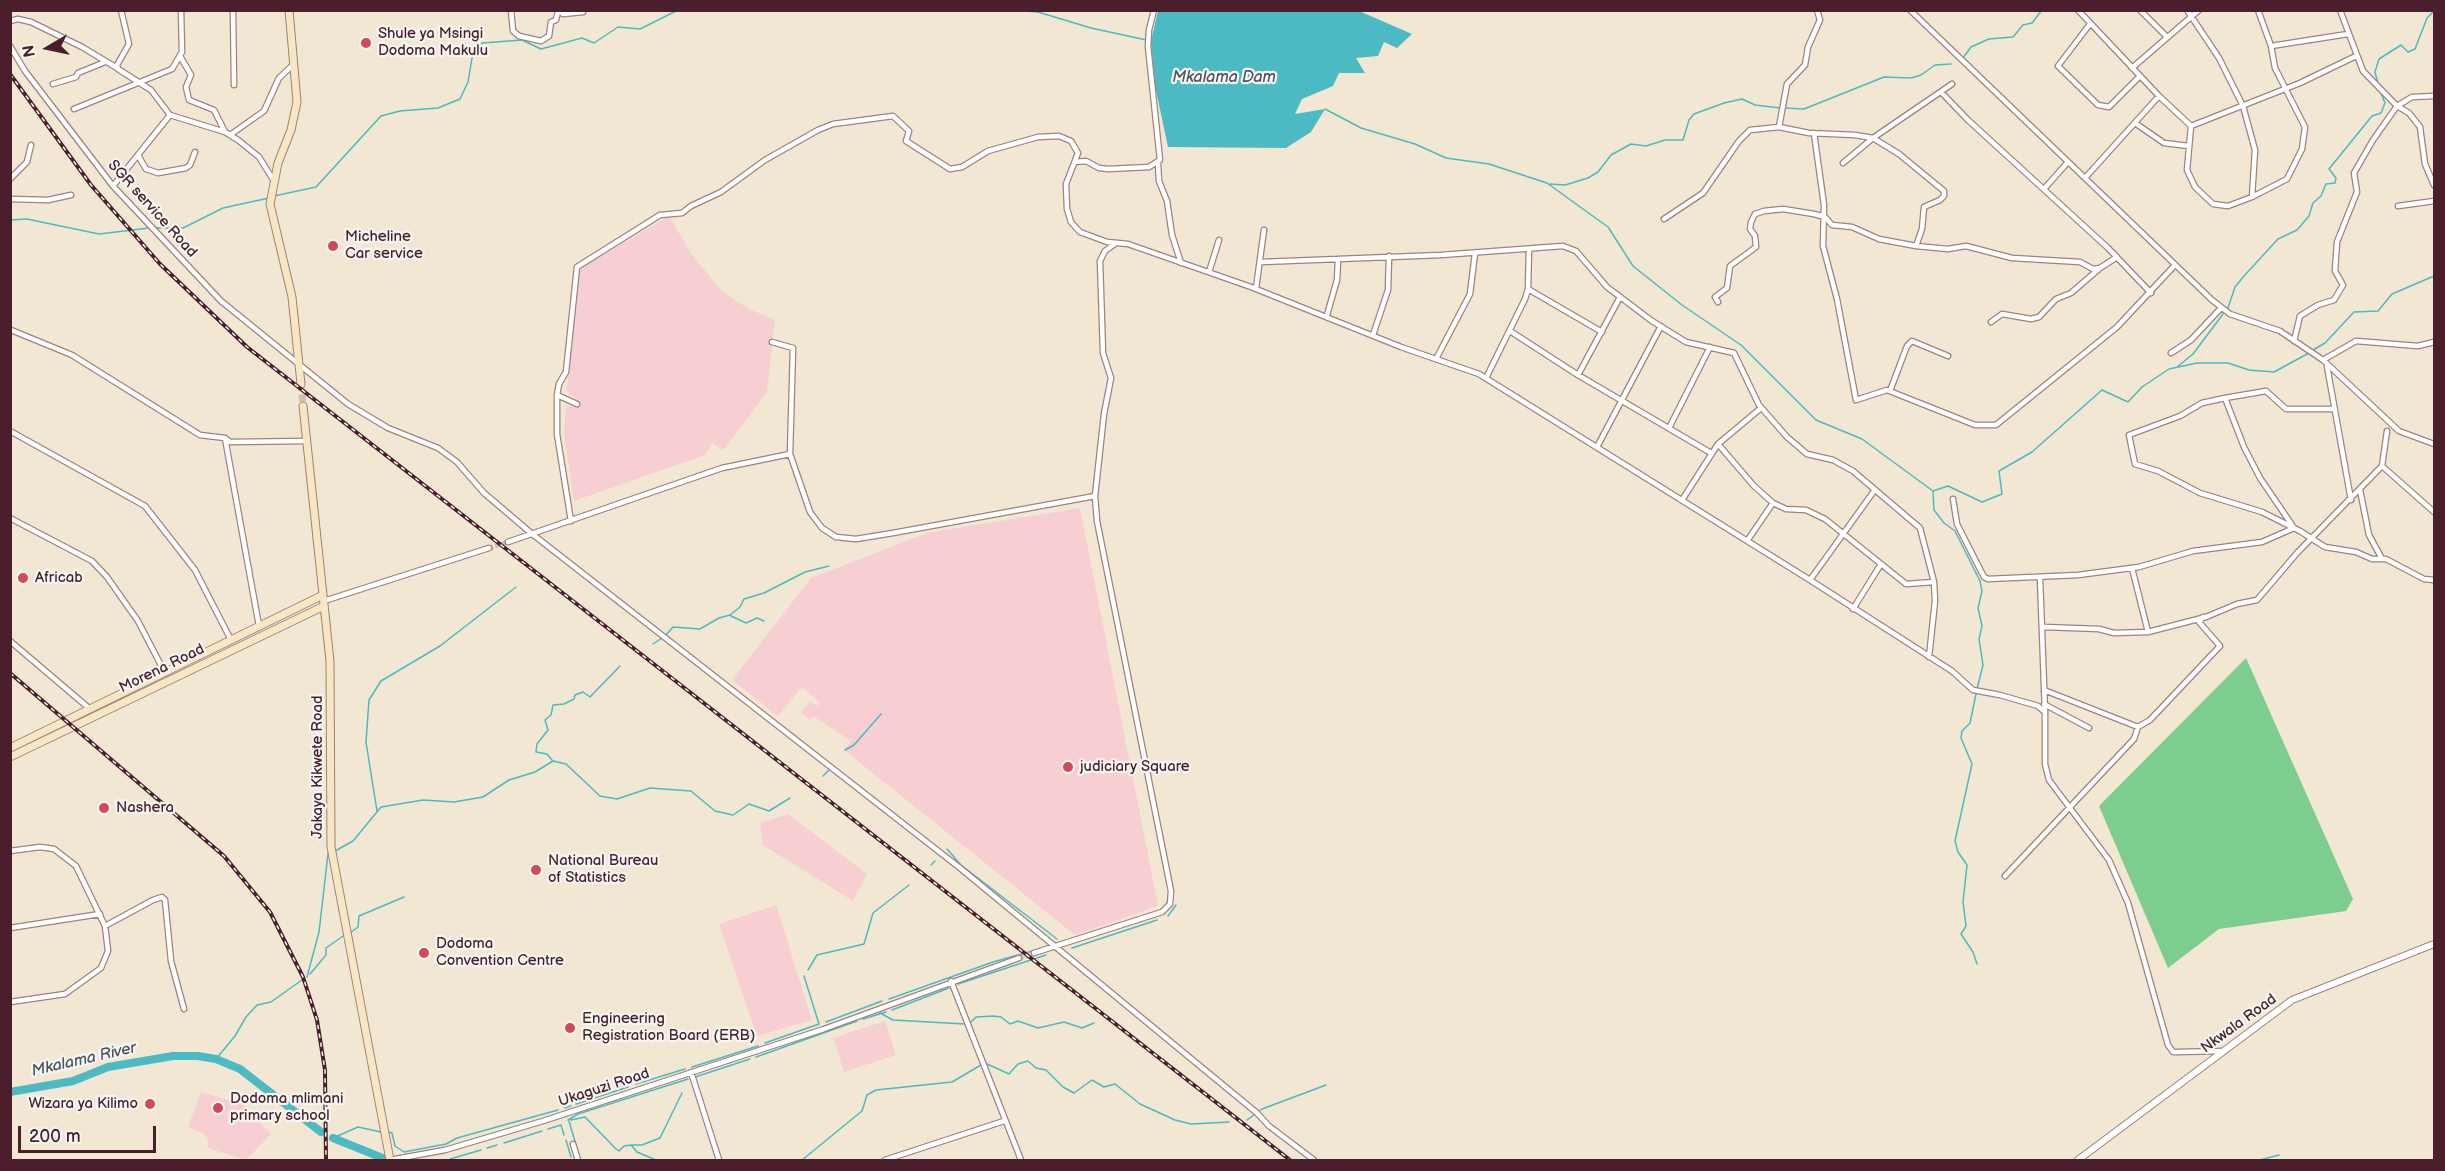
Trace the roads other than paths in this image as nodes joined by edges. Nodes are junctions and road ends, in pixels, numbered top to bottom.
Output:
1 (121, 10) edge
2 (181, 10) edge
3 (233, 10) edge
4 (289, 10) edge
5 (511, 10) edge
6 (1154, 10) edge
7 (1817, 10) edge
8 (1910, 10) edge
9 (2078, 10) edge
10 (2140, 10) edge
11 (2187, 10) edge
12 (2199, 10) edge
13 (2340, 10) edge
14 (558, 11) edge
15 (583, 12) edge
16 (2259, 12) edge
17 (2191, 16) junction
18 (10, 21) edge
19 (2090, 24) junction
20 (2348, 34) junction
21 (2167, 37) junction
22 (10, 46) edge
23 (2271, 46) junction
24 (2356, 56) junction
25 (180, 57) junction
26 (105, 62) junction
27 (294, 64) junction
28 (117, 68) junction
29 (2132, 68) junction
30 (2140, 76) junction
31 (138, 83) junction
32 (53, 84) dead end
33 (1952, 84) dead end
34 (234, 85) dead end
35 (2285, 89) junction
36 (1941, 92) junction
37 (2159, 96) junction
38 (2434, 96) edge
39 (2243, 106) junction
40 (2397, 106) junction
41 (74, 109) dead end
42 (170, 115) junction
43 (2135, 123) junction
44 (2191, 126) junction
45 (1779, 127) junction
46 (228, 133) junction
47 (1814, 133) junction
48 (1873, 138) junction
49 (31, 145) dead end
50 (2189, 146) junction
51 (195, 152) dead end
52 (139, 157) junction
53 (1076, 162) junction
54 (2068, 162) junction
55 (1843, 163) dead end
56 (1158, 164) junction
57 (2085, 178) junction
58 (10, 179) edge
59 (274, 181) junction
60 (2434, 185) edge
61 (113, 186) junction
62 (2044, 189) junction
63 (71, 195) dead end
64 (2252, 197) junction
65 (10, 199) edge
66 (2434, 201) edge
67 (2398, 206) dead end
68 (1825, 218) junction
69 (1664, 219) dead end
70 (1264, 230) dead end
71 (1220, 240) dead end
72 (1116, 243) junction
73 (1916, 246) junction
74 (1529, 249) junction
75 (1475, 253) junction
76 (1389, 256) junction
77 (2117, 257) junction
78 (1338, 259) junction
79 (1261, 261) junction
80 (1181, 263) junction
81 (2175, 265) junction
82 (2100, 268) junction
83 (1209, 272) junction
84 (1256, 288) junction
85 (1528, 289) junction
86 (2151, 293) junction
87 (1619, 299) junction
88 (1718, 302) dead end
89 (2221, 308) junction
90 (1328, 315) junction
91 (1991, 322) dead end
92 (1661, 326) junction
93 (10, 330) edge
94 (1510, 331) junction
95 (1602, 332) junction
96 (1373, 335) junction
97 (2294, 341) junction
98 (772, 342) dead end
99 (2434, 342) edge
100 (1710, 348) junction
101 (2171, 353) dead end
102 (1948, 356) dead end
103 (1436, 359) junction
104 (2323, 360) junction
105 (299, 365) junction
106 (2327, 366) junction
107 (1578, 375) junction
108 (1486, 378) junction
109 (301, 384) tunnel mouth
110 (1890, 391) junction
111 (557, 395) junction
112 (2225, 398) junction
113 (1623, 401) junction
114 (577, 404) dead end
115 (303, 406) tunnel mouth
116 (1761, 408) junction
117 (2333, 409) junction
118 (1669, 429) junction
119 (10, 430) edge
120 (2387, 431) dead end
121 (225, 438) junction
122 (306, 441) junction
123 (1718, 444) junction
124 (2434, 444) edge
125 (1597, 447) junction
126 (1711, 453) junction
127 (790, 454) junction
128 (2382, 466) junction
129 (2360, 490) junction
130 (1874, 491) junction
131 (1095, 496) junction
132 (1953, 499) dead end
133 (1682, 500) junction
134 (2351, 500) junction
135 (1773, 503) junction
136 (2434, 512) edge
137 (10, 518) edge
138 (571, 521) junction
139 (2294, 528) junction
140 (531, 533) junction
141 (1842, 533) junction
142 (2311, 540) junction
143 (1747, 541) junction
144 (508, 542) tunnel mouth
145 (489, 548) tunnel mouth
146 (2381, 557) junction
147 (1881, 564) junction
148 (2132, 568) junction
149 (2040, 578) junction
150 (1810, 580) junction
151 (2434, 580) edge
152 (1934, 582) junction
153 (324, 600) junction
154 (1853, 609) junction
155 (2203, 617) junction
156 (259, 626) junction
157 (2044, 627) junction
158 (2148, 632) junction
159 (231, 640) junction
160 (10, 641) edge
161 (1929, 657) junction
162 (165, 673) junction
163 (2044, 690) junction
164 (2044, 704) junction
165 (90, 709) junction
166 (2045, 712) junction
167 (2138, 727) junction
168 (2089, 728) dead end
169 (10, 748) edge
170 (10, 757) edge
171 (2069, 807) junction
172 (10, 851) edge
173 (2005, 876) dead end
174 (100, 914) junction
175 (105, 926) junction
176 (10, 928) edge
177 (2434, 944) edge
178 (1054, 946) junction
179 (1034, 953) tunnel mouth
180 (1019, 958) tunnel mouth
181 (951, 981) junction
182 (10, 1002) edge
183 (184, 1009) dead end
184 (2224, 1051) junction
185 (691, 1072) junction
186 (1004, 1121) junction
187 (573, 1144) dead end
188 (2079, 1160) edge
189 (390, 1161) edge
190 (578, 1161) edge
191 (719, 1161) edge
192 (885, 1161) edge
193 (1021, 1161) edge
194 (1314, 1161) edge

1 - 28 street
2 - 25 street
3 - 34 street
4 - 27 main road
5 - 14 street
6 - 56 street
7 - 45 street
8 - 54 street
9 - 19 street
10 - 21 street
11 - 17 street
12 - 17 street
13 - 20 street
14 - 15 street
16 - 23 street
17 - 21 street
17 - 39 street
18 - 26 street
19 - 29 street
19 - 30 street
20 - 23 street
20 - 24 street
21 - 29 street
22 - 61 street, SGR service Road
23 - 35 street
24 - 35 street
24 - 40 street
25 - 31 street
25 - 46 street
26 - 28 street
26 - 32 street
27 - 46 street
27 - 59 main road
28 - 31 street
29 - 30 street
30 - 37 street
31 - 41 street
31 - 42 street
33 - 36 street
35 - 39 street
35 - 64 street
36 - 48 street
36 - 62 street
37 - 43 street
37 - 44 street
38 - 40 street
39 - 44 street
39 - 64 street
40 - 60 street
40 - 97 street
42 - 46 street
42 - 52 street
43 - 50 street
43 - 57 street
44 - 50 street
45 - 47 street
45 - 69 street
46 - 59 street
47 - 48 street
47 - 68 street
48 - 55 street
48 - 73 street
49 - 58 street
50 - 64 street
51 - 52 street
52 - 61 street
53 - 56 street
53 - 72 street
53 - 111 street
54 - 57 street
54 - 62 street
56 - 80 street
57 - 81 street
59 - 105 main road
61 - 105 street, SGR service Road
62 - 77 street
63 - 65 street
66 - 67 street
68 - 73 street
68 - 88 street
68 - 110 street
70 - 79 street
71 - 83 street
72 - 80 street
72 - 131 street
73 - 82 street
74 - 75 street
74 - 85 street
74 - 87 street
75 - 76 street
75 - 103 street
76 - 78 street
76 - 96 street
77 - 82 street
77 - 86 street
78 - 79 street
78 - 90 street
79 - 84 street
80 - 83 street
81 - 86 street
81 - 89 street
82 - 91 street
83 - 84 street
84 - 90 street
85 - 94 street
85 - 95 street
86 - 110 street
87 - 92 street
87 - 95 street
89 - 97 street
89 - 101 street
90 - 96 street
92 - 100 street
92 - 113 street
93 - 121 street
94 - 107 street
94 - 108 street
95 - 107 street
96 - 103 street
97 - 104 street
98 - 127 street
99 - 104 street
100 - 116 street
100 - 118 street
102 - 110 street
103 - 108 street
104 - 106 street
105 - 109 main road
105 - 140 street, SGR service Road
106 - 117 street
106 - 124 street
107 - 113 street
108 - 125 street
111 - 114 street
111 - 138 street
112 - 117 street
112 - 139 street
112 - 139 street
113 - 118 street
113 - 125 street
115 - 122 main road, Jakaya Kikwete Road
116 - 123 street
116 - 130 street
117 - 134 street
118 - 126 street
119 - 159 street
120 - 128 street
121 - 122 street
121 - 156 street
122 - 153 main road, Jakaya Kikwete Road
123 - 126 street
123 - 135 street
125 - 133 street
126 - 133 street
127 - 131 street
127 - 138 street
128 - 129 street
128 - 136 street
129 - 134 street
129 - 146 street
130 - 141 street
130 - 152 street
131 - 178 street
132 - 149 street
133 - 143 street
134 - 142 street
135 - 141 street
135 - 143 street
137 - 162 street
138 - 140 street
139 - 142 street
139 - 148 street
140 - 144 street
140 - 178 street, SGR service Road
141 - 147 street
141 - 150 street
142 - 146 street
142 - 155 street
143 - 150 street
145 - 153 street
146 - 151 street
147 - 152 street
147 - 154 street
148 - 149 street
148 - 158 street
149 - 157 street
150 - 154 street
152 - 161 street
153 - 156 main road, Morena Road
153 - 170 main road, Morena Road
153 - 189 main road, Jakaya Kikwete Road
154 - 161 street
155 - 158 street
155 - 167 street
156 - 159 main road, Morena Road
157 - 158 street
157 - 163 street
159 - 162 main road, Morena Road
160 - 165 street
161 - 166 street
162 - 165 main road, Morena Road
163 - 164 street
163 - 167 street
164 - 166 street
164 - 168 street
165 - 169 main road, Morena Road
166 - 171 street
167 - 171 street
171 - 173 street
171 - 184 street
172 - 174 street
174 - 175 street
174 - 176 street
175 - 182 street
175 - 183 street
177 - 184 street, Nkwala Road
178 - 179 street
178 - 194 street, SGR service Road
180 - 181 street, Ukaguzi Road
181 - 185 street, Ukaguzi Road
181 - 186 street
184 - 188 street, Nkwala Road
185 - 189 street, Ukaguzi Road
185 - 191 street
186 - 192 street
186 - 193 street
187 - 190 street

